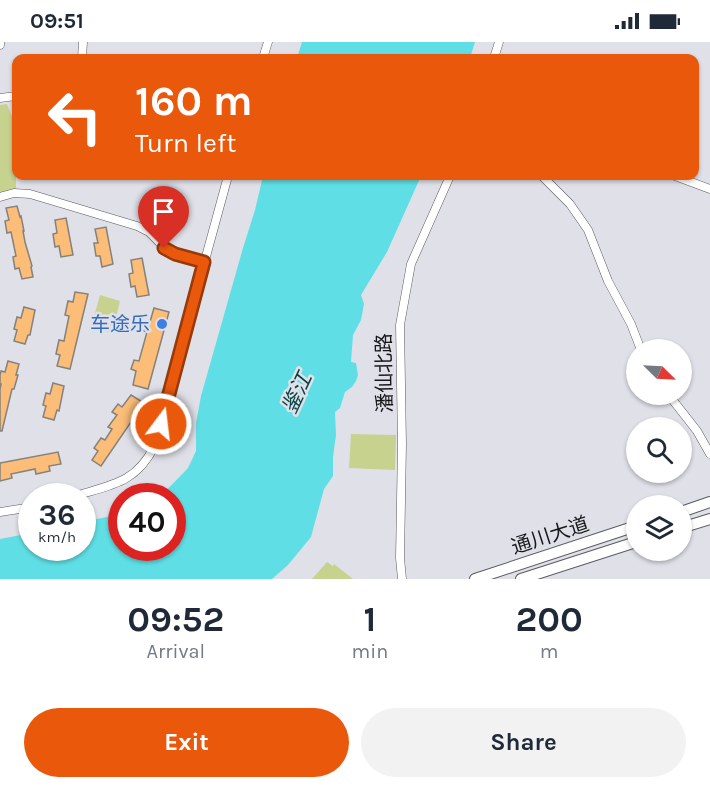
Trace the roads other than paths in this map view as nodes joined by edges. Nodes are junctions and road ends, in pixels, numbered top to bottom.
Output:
1 (227, 180) edge
2 (448, 180) edge
3 (546, 180) edge
4 (686, 180) edge
5 (710, 189) edge
6 (0, 197) edge
7 (204, 262) junction
8 (636, 339) edge
9 (677, 405) edge
10 (710, 454) edge
11 (96, 490) edge
12 (710, 502) edge
13 (692, 508) edge
14 (18, 509) edge
15 (0, 512) edge
16 (710, 519) edge
17 (692, 525) edge
18 (626, 529) edge
19 (626, 545) edge
20 (402, 579) edge
21 (475, 579) edge
22 (521, 579) edge

1 - 7 street
2 - 20 street, 潘仙北路
3 - 8 street
4 - 5 street
6 - 7 street
7 - 11 street
9 - 10 street
12 - 13 main road
14 - 15 street
16 - 17 main road
18 - 21 main road, 通川大道
19 - 22 main road, 通川大道

